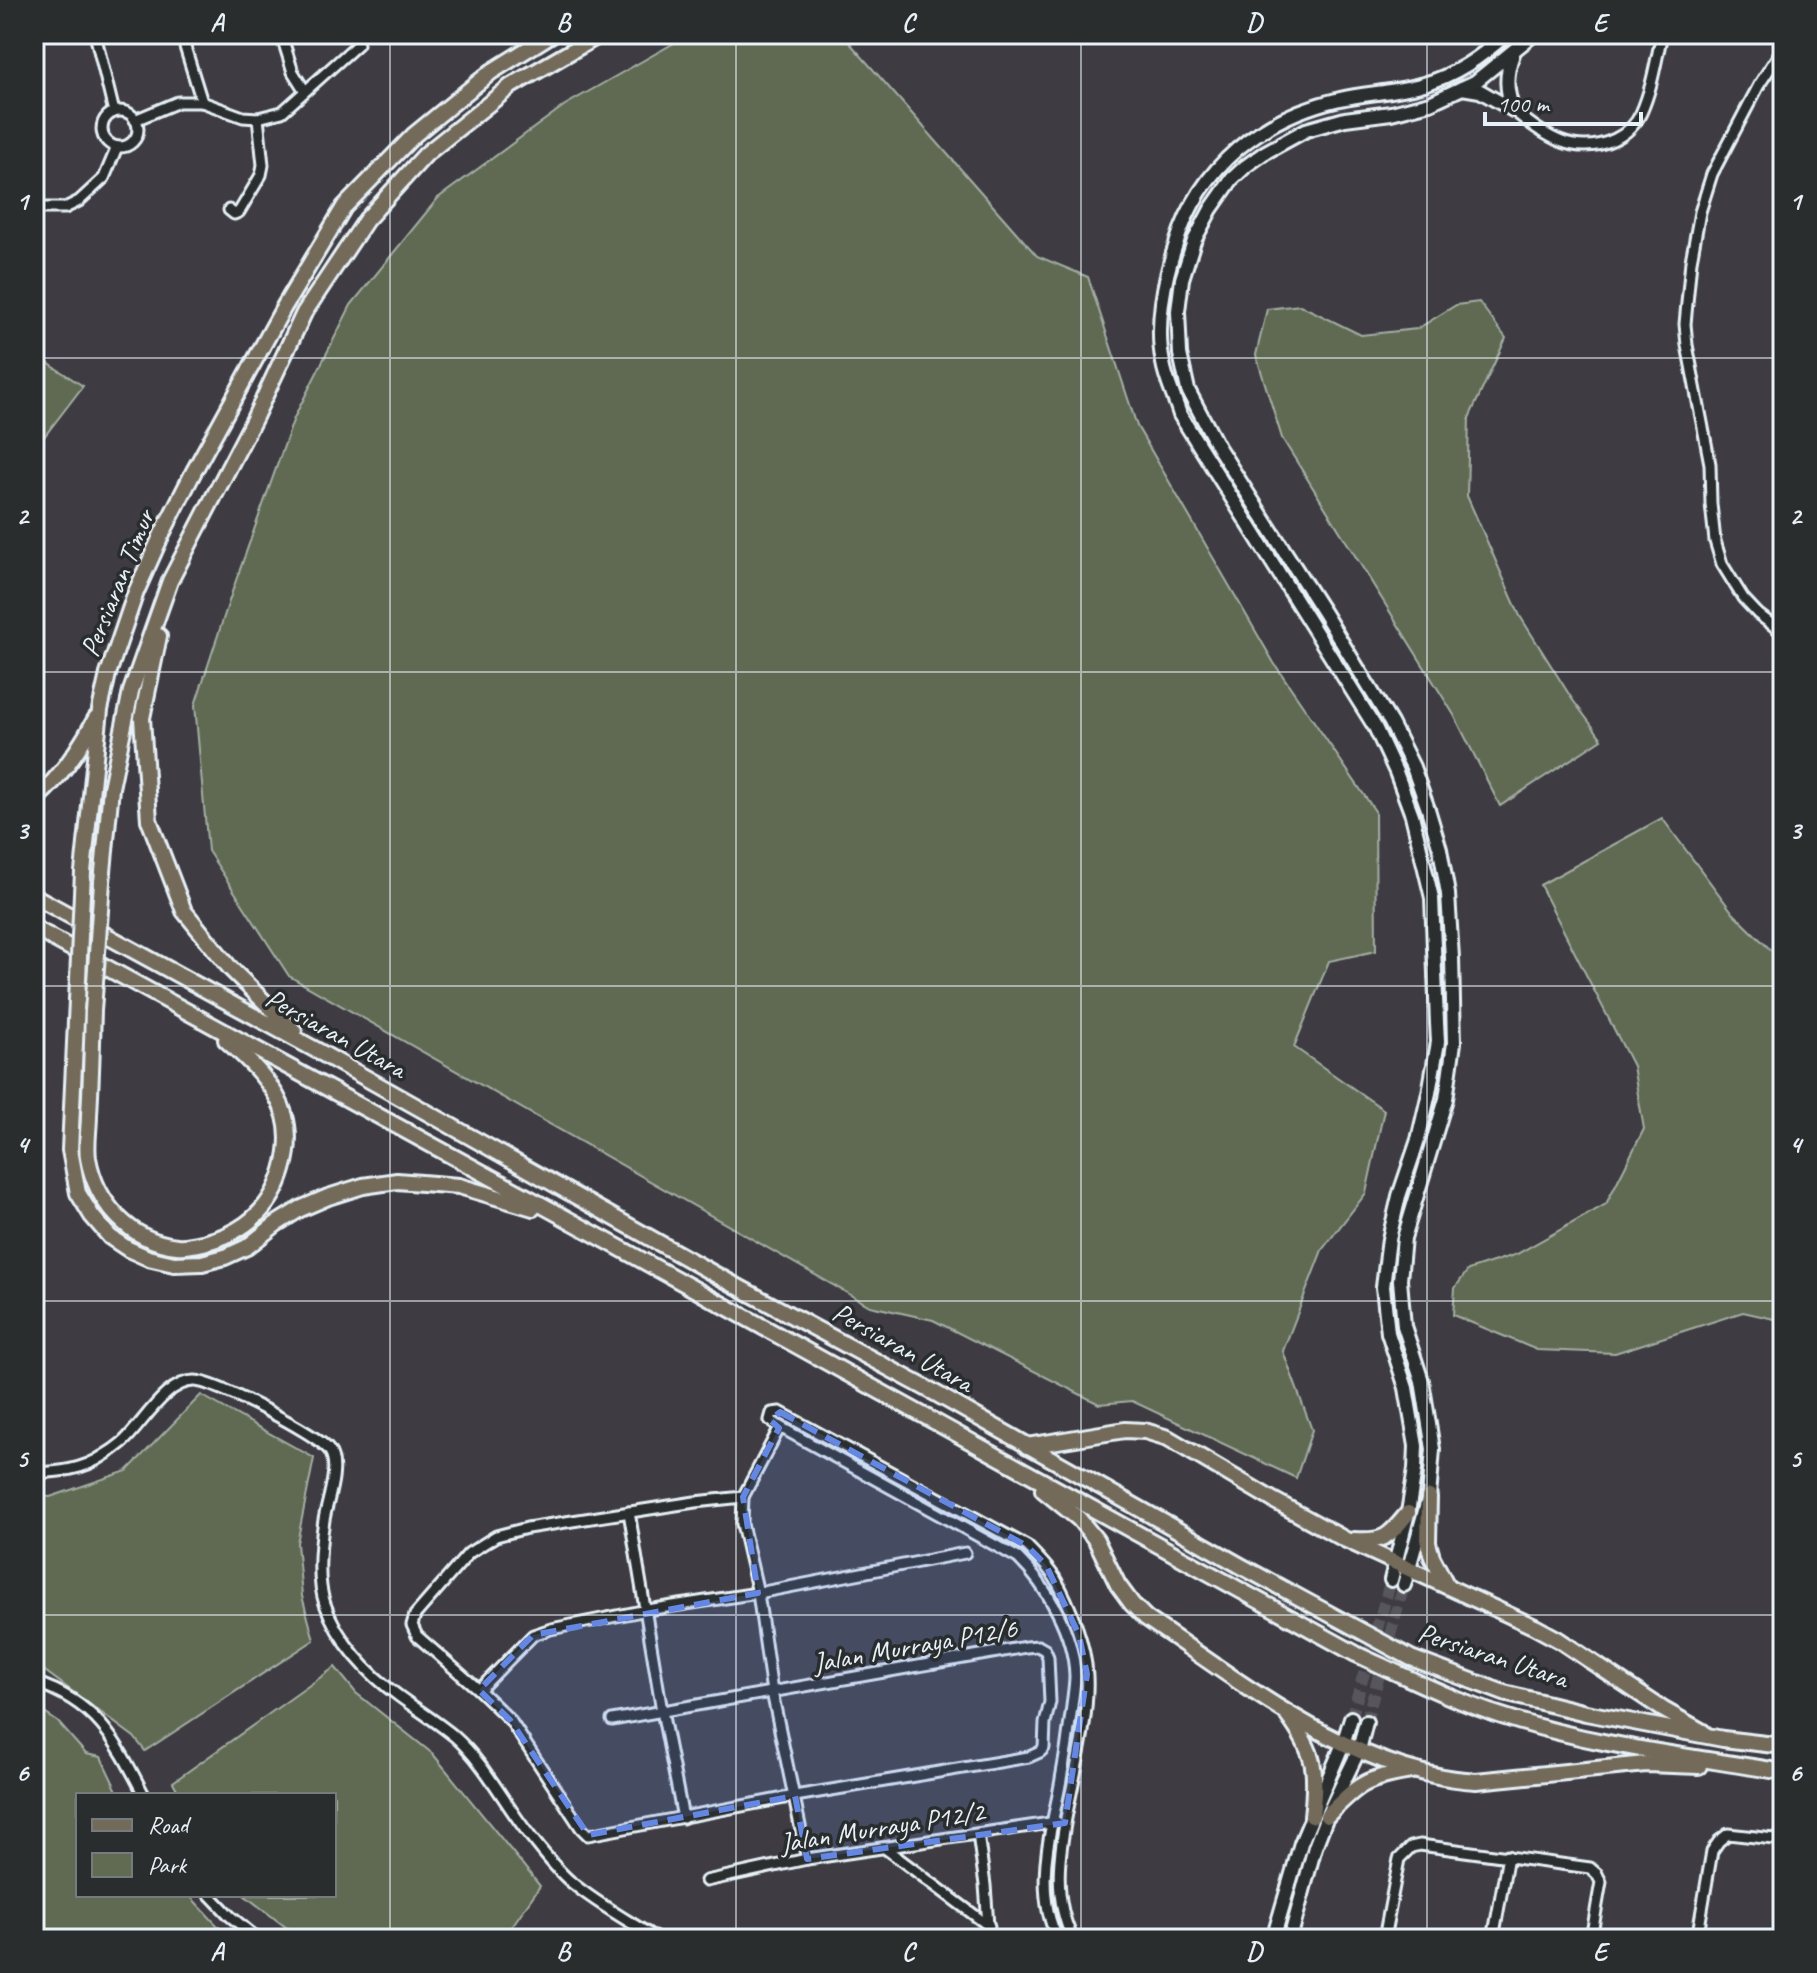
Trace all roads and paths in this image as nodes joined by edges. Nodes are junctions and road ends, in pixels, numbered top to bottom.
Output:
1 (95, 34) edge
2 (181, 34) edge
3 (281, 34) edge
4 (552, 34) edge
5 (601, 34) edge
6 (1506, 34) edge
7 (1534, 34) edge
8 (1662, 34) edge
9 (358, 44) dead end
10 (1783, 48) edge
11 (1514, 51) junction
12 (1462, 88) junction
13 (305, 91) junction
14 (202, 102) junction
15 (1513, 110) junction
16 (114, 112) junction
17 (258, 118) junction
18 (135, 120) junction
19 (117, 147) junction
20 (34, 208) edge
21 (229, 210) dead end
22 (170, 581) junction
23 (1783, 633) edge
24 (100, 710) junction
25 (34, 800) edge
26 (34, 896) edge
27 (34, 928) edge
28 (202, 1019) junction
29 (316, 1050) junction
30 (560, 1215) junction
31 (780, 1427) junction
32 (1027, 1446) junction
33 (1023, 1471) junction
34 (34, 1473) edge
35 (743, 1497) junction
36 (1429, 1497) junction
37 (629, 1512) junction
38 (1408, 1513) junction
39 (1346, 1540) junction
40 (965, 1553) dead end
41 (1402, 1566) junction
42 (1391, 1580) tunnel mouth
43 (1404, 1585) tunnel mouth
44 (1447, 1586) junction
45 (758, 1593) junction
46 (647, 1610) junction
47 (34, 1682) edge
48 (479, 1690) junction
49 (772, 1692) junction
50 (1284, 1710) junction
51 (662, 1711) junction
52 (1351, 1718) tunnel mouth
53 (612, 1720) dead end
54 (1366, 1722) tunnel mouth
55 (1723, 1739) junction
56 (1343, 1744) junction
57 (1783, 1746) edge
58 (1359, 1750) junction
59 (1415, 1771) junction
60 (1783, 1772) edge
61 (143, 1793) edge
62 (795, 1796) junction
63 (1320, 1816) junction
64 (683, 1818) junction
65 (1052, 1822) junction
66 (1065, 1823) junction
67 (978, 1834) junction
68 (1783, 1840) edge
69 (886, 1849) junction
70 (1508, 1856) junction
71 (807, 1859) junction
72 (706, 1881) dead end
73 (212, 1897) edge
74 (989, 1926) junction
75 (258, 1939) edge
76 (657, 1939) edge
77 (989, 1939) edge
78 (1058, 1939) edge
79 (1073, 1939) edge
80 (1273, 1939) edge
81 (1290, 1939) edge
82 (1384, 1939) edge
83 (1493, 1939) edge
84 (1591, 1939) edge
85 (1697, 1939) edge

1 - 16 street
2 - 14 street
3 - 13 street
4 - 24 main road, Persiaran Timur
5 - 22 main road, Persiaran Timur
6 - 38 street
7 - 11 street
8 - 15 street
9 - 13 street
10 - 23 street
11 - 12 street
11 - 15 street
12 - 15 street
12 - 36 street
13 - 17 street
14 - 17 street
14 - 18 street
16 - 18 street
16 - 19 street
17 - 21 street
18 - 19 street
19 - 20 street
22 - 28 main road, Persiaran Timur, bridge
22 - 29 main road
24 - 25 main road
24 - 30 main road, Persiaran Timur, bridge
26 - 29 main road, Persiaran Utara
27 - 28 main road, Persiaran Utara
28 - 30 main road, Persiaran Utara
29 - 32 main road, Persiaran Utara
30 - 33 main road, Persiaran Utara
31 - 35 street
31 - 65 street
31 - 66 street
32 - 39 main road
32 - 55 main road, Persiaran Utara
33 - 50 main road
33 - 60 main road, Persiaran Utara
34 - 76 street
35 - 37 street
35 - 45 street
36 - 41 street
36 - 44 main road
37 - 46 street
37 - 48 street
38 - 39 main road
38 - 41 street
39 - 41 main road
40 - 45 street
41 - 42 street
41 - 43 street
41 - 44 main road
44 - 55 main road
45 - 46 street
45 - 49 street
46 - 48 street
46 - 51 street
47 - 61 street
48 - 64 street
49 - 51 street
49 - 62 street
49 - 62 street, Jalan Murraya P12/6
50 - 56 main road
50 - 63 main road
51 - 53 street
51 - 64 street
52 - 56 street
54 - 58 street
55 - 57 main road, Persiaran Utara
56 - 58 main road
56 - 63 street
58 - 59 main road
58 - 63 street
59 - 60 main road
59 - 63 main road
62 - 64 street
62 - 71 street
63 - 80 street
63 - 81 street
65 - 66 street, Jalan Murraya P12/2
65 - 67 street, Jalan Murraya P12/2
65 - 78 street
66 - 79 street
67 - 69 street, Jalan Murraya P12/2
67 - 74 street
68 - 85 street
69 - 71 street, Jalan Murraya P12/2
69 - 74 street
70 - 82 street
70 - 83 street
70 - 84 street
71 - 72 street, Jalan Murraya P12/2
73 - 75 street
74 - 77 street

